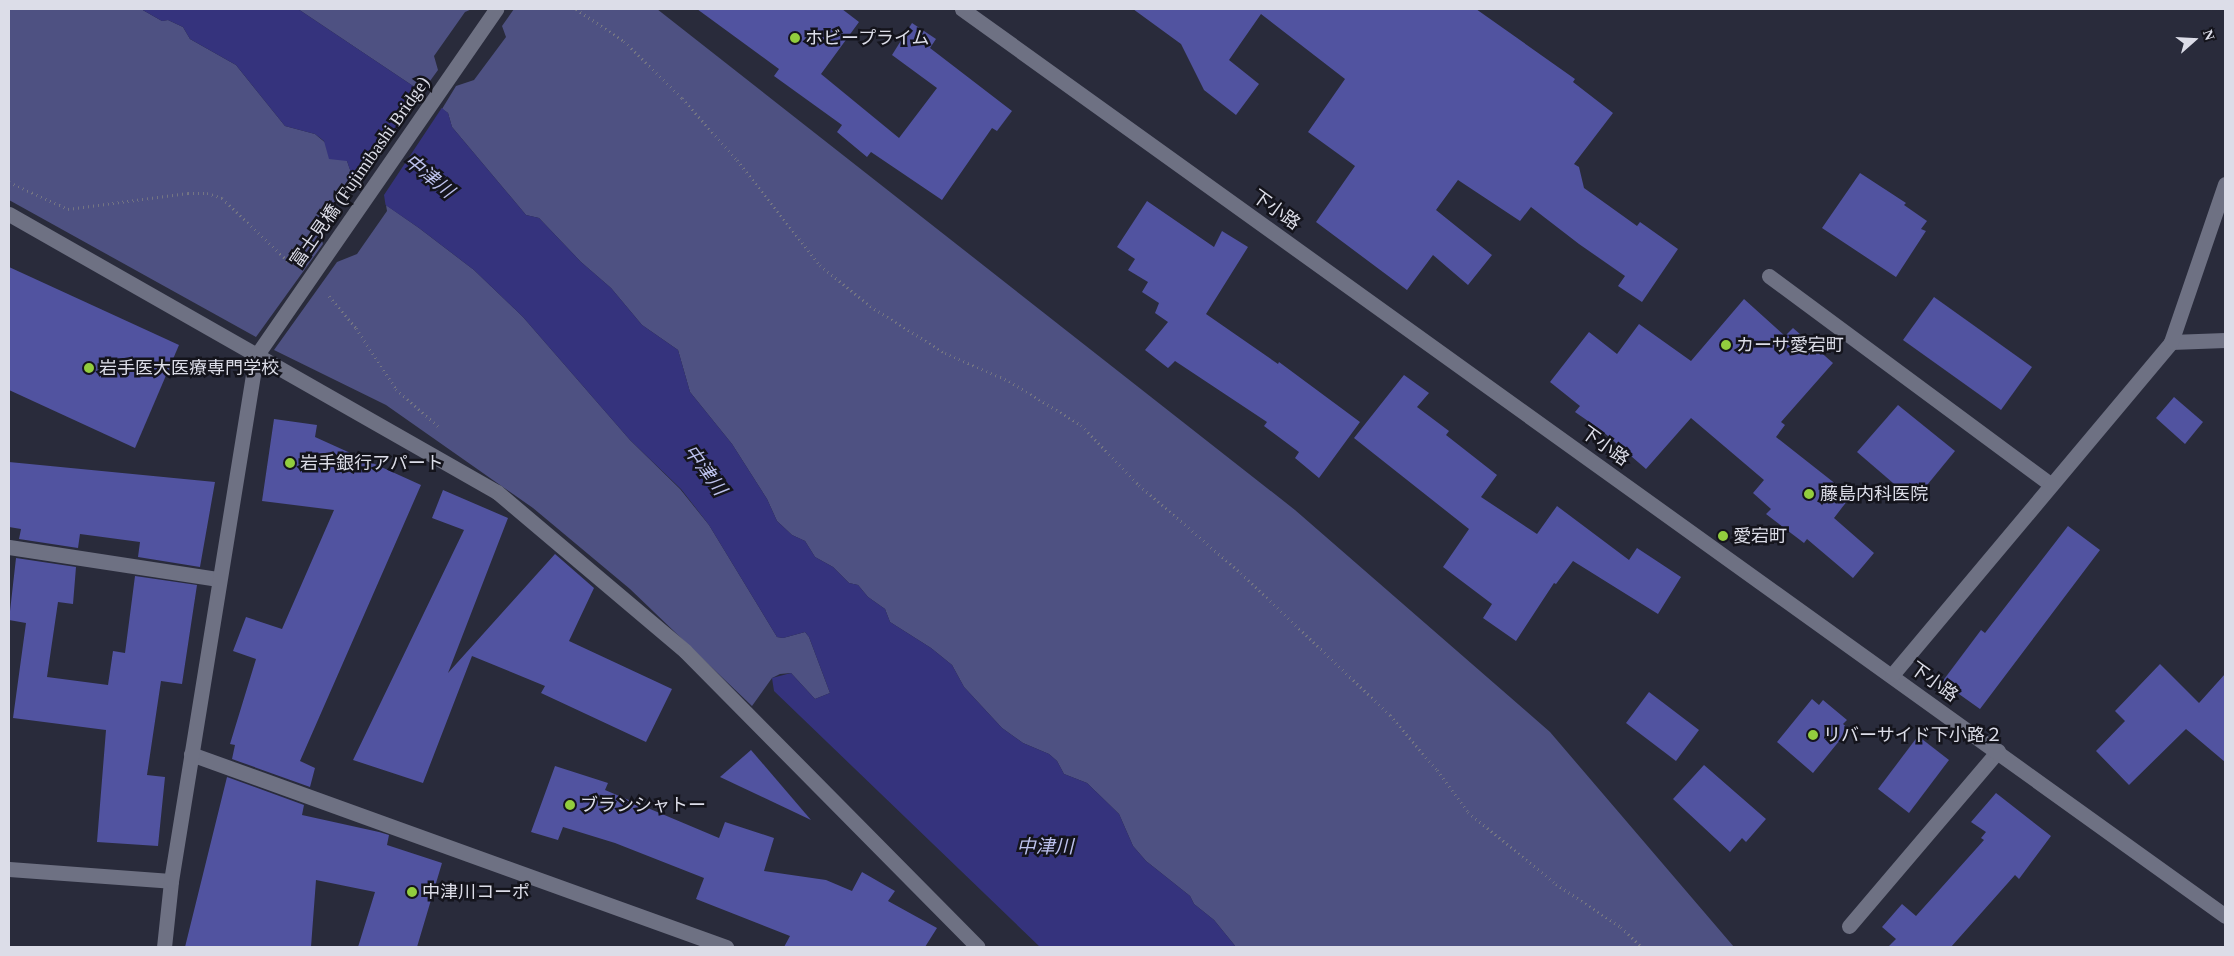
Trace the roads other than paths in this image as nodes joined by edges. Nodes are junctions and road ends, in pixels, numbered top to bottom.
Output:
1 (496, 9) edge
2 (962, 9) edge
3 (2225, 184) edge
4 (9, 214) edge
5 (1769, 276) dead end
6 (2225, 340) edge
7 (2171, 342) junction
8 (256, 356) junction
9 (2051, 485) junction
10 (9, 547) edge
11 (219, 579) junction
12 (1892, 675) junction
13 (1998, 752) junction
14 (191, 754) junction
15 (9, 868) edge
16 (171, 881) junction
17 (2225, 916) edge
18 (1848, 926) dead end
19 (164, 947) edge
20 (726, 947) edge
21 (978, 947) edge

1 - 8 street, 富士見橋 (Fujimibashi Bridge)
2 - 12 street, 下小路
3 - 7 street
4 - 8 street
5 - 9 street
6 - 7 street
7 - 9 street
8 - 11 street
8 - 21 street
9 - 12 street
10 - 11 street
11 - 14 street
12 - 13 street, 下小路
13 - 17 street, 下小路
13 - 18 street
14 - 16 street
14 - 20 street
15 - 16 street
16 - 19 street

